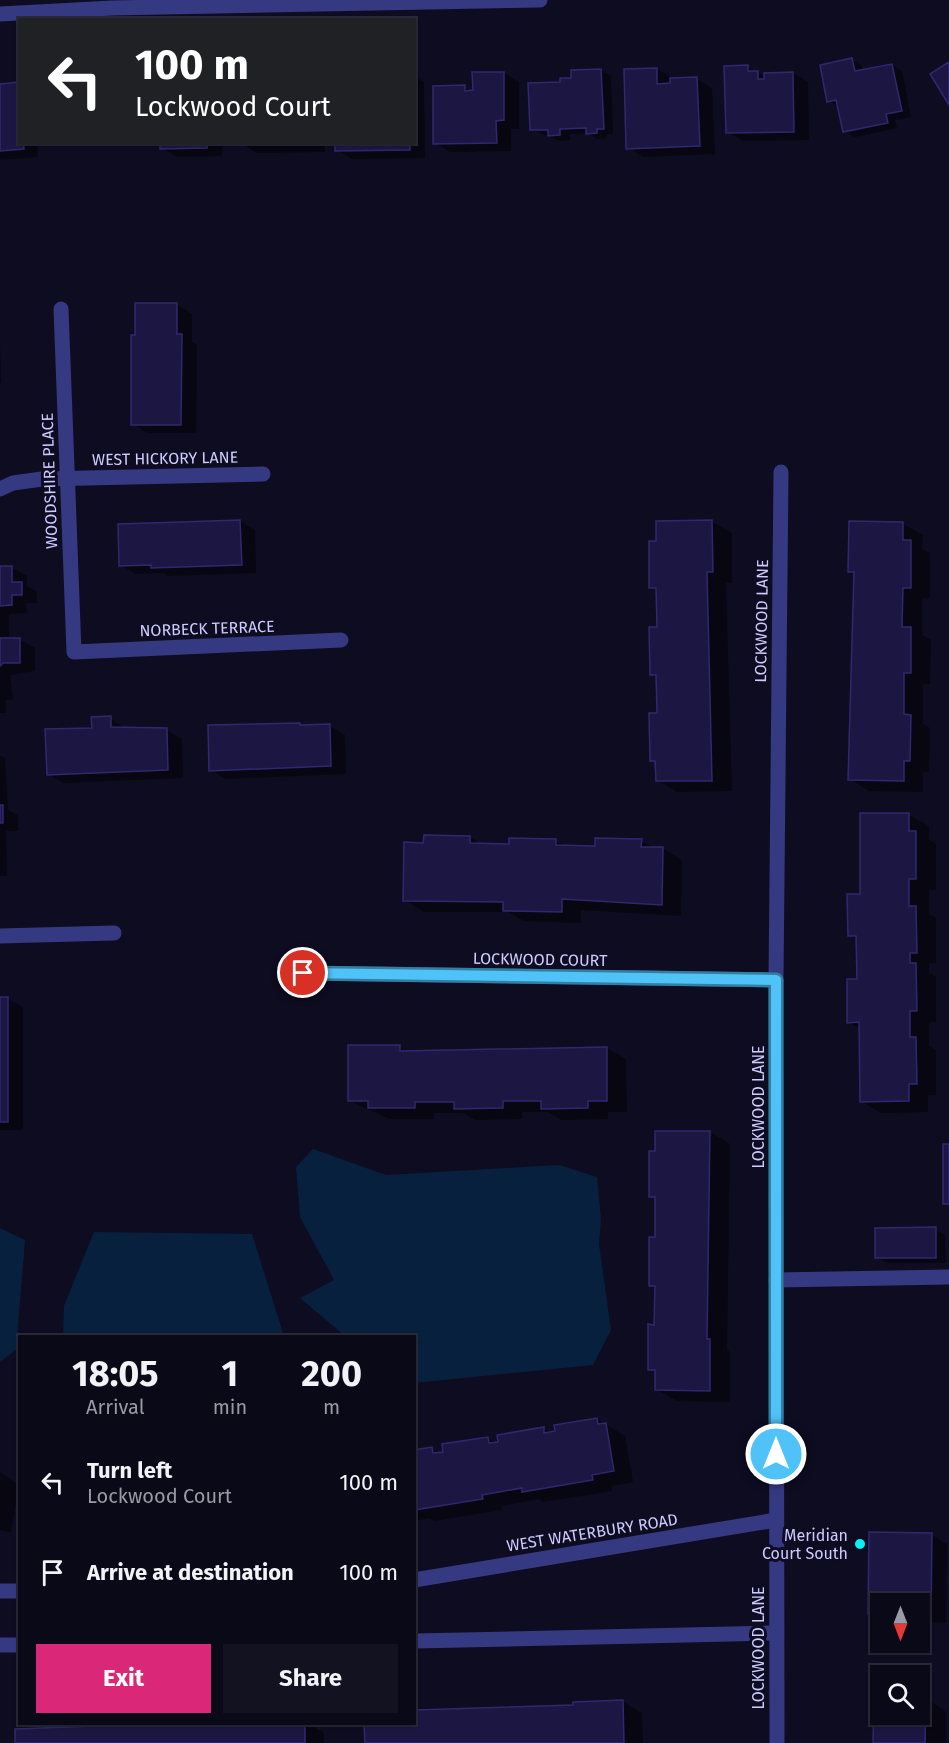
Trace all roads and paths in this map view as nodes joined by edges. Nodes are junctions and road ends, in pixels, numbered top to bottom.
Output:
1 (536, 0) edge
2 (540, 0) edge
3 (112, 4) edge
4 (0, 15) edge
5 (61, 309) dead end
6 (781, 472) dead end
7 (263, 474) dead end
8 (67, 478) junction
9 (0, 489) edge
10 (341, 640) dead end
11 (74, 652) joint
12 (114, 933) dead end
13 (0, 936) edge
14 (303, 973) dead end
15 (776, 980) junction
16 (949, 1277) edge
17 (776, 1280) junction
18 (776, 1520) junction
19 (416, 1580) edge
20 (0, 1591) edge
21 (18, 1591) edge
22 (776, 1633) junction
23 (416, 1641) edge
24 (0, 1645) edge
25 (18, 1645) edge
26 (777, 1743) edge

1 - 2 street
1 - 3 street
3 - 4 street
5 - 8 street, WOODSHIRE PLACE
6 - 15 street, LOCKWOOD LANE
7 - 8 street, WEST HICKORY LANE
8 - 9 street, WEST HICKORY LANE
8 - 11 street, WOODSHIRE PLACE
10 - 11 street, NORBECK TERRACE
12 - 13 street
14 - 15 street, LOCKWOOD COURT
15 - 17 street, LOCKWOOD LANE
16 - 17 street
17 - 18 street, LOCKWOOD LANE
18 - 19 street, WEST WATERBURY ROAD
18 - 22 street, LOCKWOOD LANE
20 - 21 street
22 - 23 street
22 - 26 street, LOCKWOOD LANE
24 - 25 street

